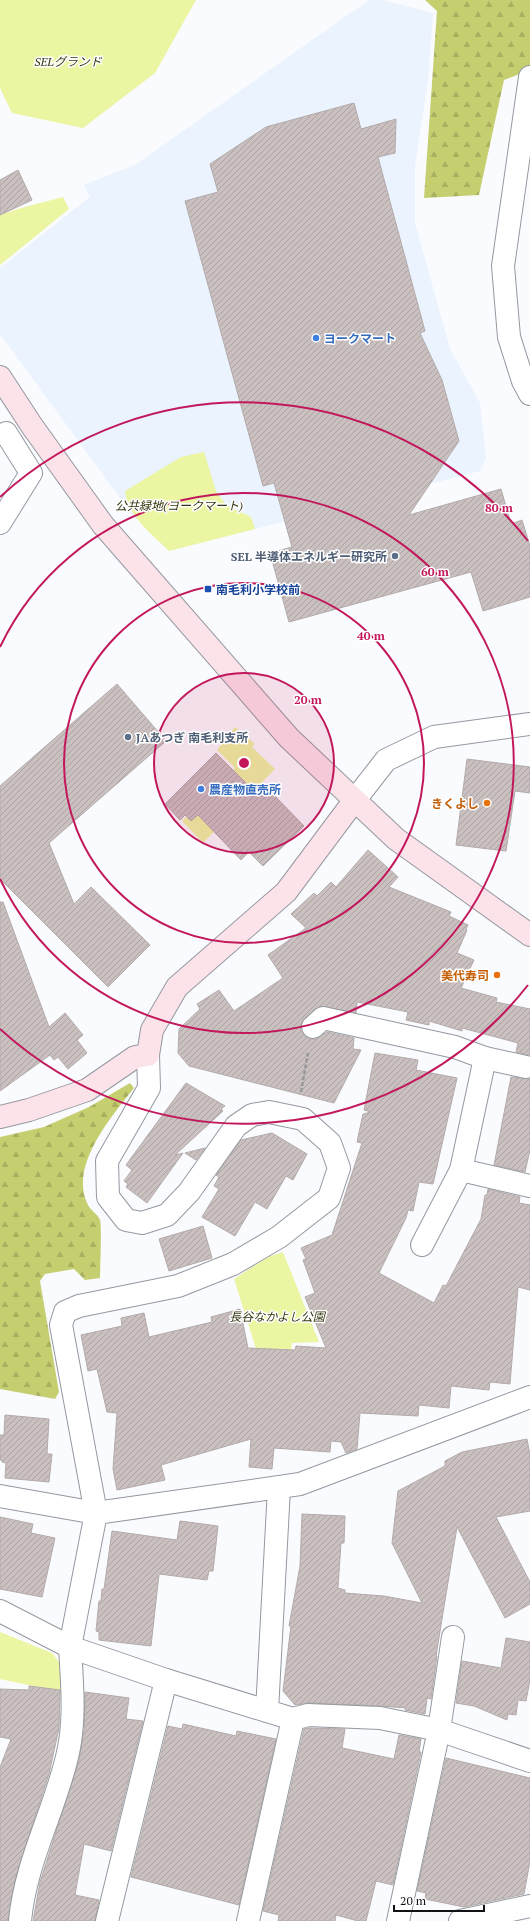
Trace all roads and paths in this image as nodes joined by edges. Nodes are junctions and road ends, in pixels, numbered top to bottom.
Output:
1 (530, 77) edge
2 (0, 377) edge
3 (530, 394) edge
4 (6, 433) dead end
5 (0, 523) edge
6 (530, 724) edge
7 (354, 801) junction
8 (530, 935) edge
9 (313, 1027) joint
10 (148, 1055) junction
11 (485, 1058) junction
12 (526, 1067) dead end
13 (300, 1096) dead end
14 (0, 1117) edge
15 (461, 1170) junction
16 (530, 1186) edge
17 (422, 1246) dead end
18 (530, 1397) edge
19 (279, 1488) junction
20 (0, 1496) edge
21 (96, 1513) junction
22 (0, 1611) edge
23 (453, 1637) dead end
24 (70, 1647) junction
25 (166, 1680) junction
26 (267, 1711) junction
27 (293, 1718) junction
28 (439, 1730) junction
29 (530, 1761) edge
30 (530, 1906) edge
31 (20, 1921) edge
32 (107, 1921) edge
33 (248, 1921) edge
34 (398, 1921) edge
35 (460, 1921) edge

1 - 3 street
2 - 7 street
4 - 5 street
6 - 7 street
7 - 8 street
7 - 10 street
9 - 11 street
9 - 13 path
10 - 14 street
10 - 21 street
11 - 12 street
11 - 15 street
15 - 16 street
15 - 17 street
18 - 19 street
19 - 21 street
19 - 26 street
20 - 21 street
21 - 24 street
22 - 24 street
23 - 28 street
24 - 25 street
24 - 31 street
25 - 26 street
25 - 32 street
26 - 27 street
27 - 28 street
27 - 33 street
28 - 29 street
28 - 34 street
30 - 35 street

